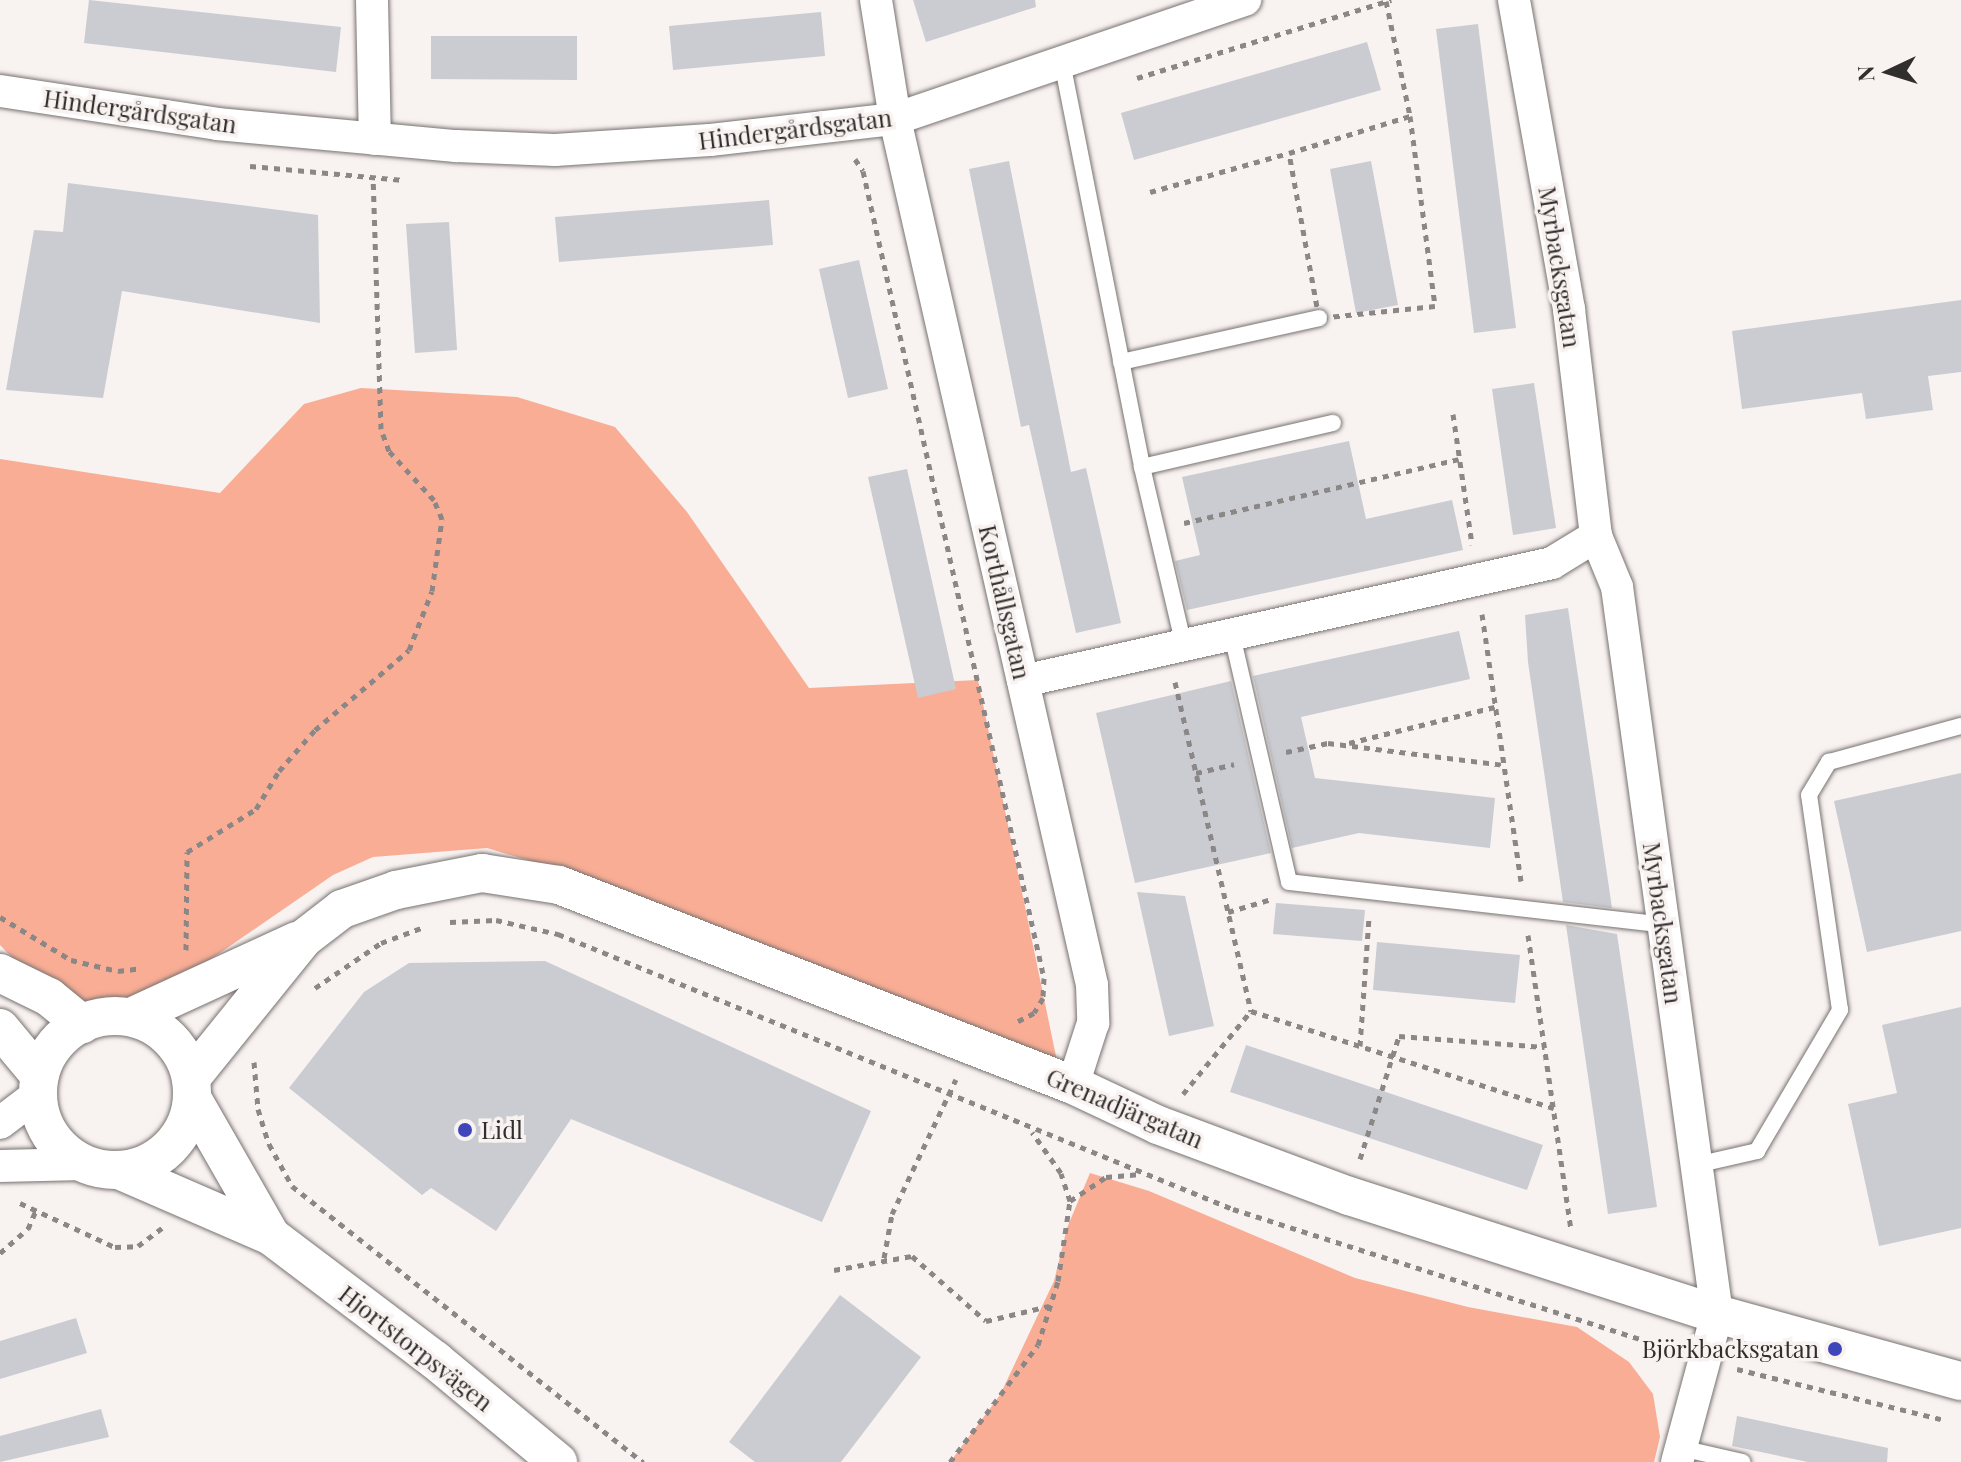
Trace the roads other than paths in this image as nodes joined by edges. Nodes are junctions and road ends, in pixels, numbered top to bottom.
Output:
1 (372, 0) edge
2 (876, 0) edge
3 (1245, 0) edge
4 (1514, 0) edge
5 (1062, 62) junction
6 (0, 91) edge
7 (895, 119) junction
8 (375, 139) junction
9 (1319, 318) road end
10 (1121, 362) junction
11 (1333, 423) dead end
12 (1142, 467) junction
13 (1596, 536) junction
14 (1232, 635) junction
15 (1176, 648) junction
16 (1023, 681) junction
17 (1961, 726) edge
18 (1664, 925) junction
19 (303, 939) junction
20 (0, 973) edge
21 (131, 1017) junction
22 (82, 1024) junction
23 (0, 1028) edge
24 (39, 1085) junction
25 (1073, 1085) junction
26 (192, 1088) junction
27 (0, 1123) edge
28 (1696, 1165) junction
29 (0, 1166) edge
30 (102, 1167) junction
31 (271, 1236) junction
32 (1717, 1314) junction
33 (1961, 1381) edge
34 (1679, 1455) edge
35 (558, 1462) edge
36 (1742, 1462) edge

1 - 8 street
2 - 7 street, Korthållsgatan
3 - 5 street, Hindergårdsgatan
4 - 13 street, Myrbacksgatan
5 - 7 street, Hindergårdsgatan
5 - 10 lane
6 - 8 street, Hindergårdsgatan
7 - 8 street, Hindergårdsgatan
7 - 16 street, Korthållsgatan
9 - 10 lane
10 - 12 lane
11 - 12 lane
12 - 15 lane
13 - 14 street
13 - 18 street, Myrbacksgatan
14 - 15 street
14 - 18 lane
15 - 16 street
16 - 25 street, Korthållsgatan
17 - 28 lane
18 - 28 street, Myrbacksgatan
19 - 21 street, Grenadjärgatan
19 - 25 street, Grenadjärgatan
19 - 26 street, Grenadjärgatan
20 - 22 street
21 - 22 street
21 - 26 street, Hjortstorpsvägen
22 - 24 street
23 - 24 street, Hjortstorpsvägen
24 - 27 street
24 - 30 street, Hjortstorpsvägen
25 - 32 street, Grenadjärgatan
26 - 30 street
26 - 31 street, Hjortstorpsvägen
28 - 32 street, Myrbacksgatan
29 - 30 street
30 - 31 street, Hjortstorpsvägen
31 - 35 street, Hjortstorpsvägen
32 - 33 street, Grenadjärgatan
32 - 34 street
34 - 36 lane

